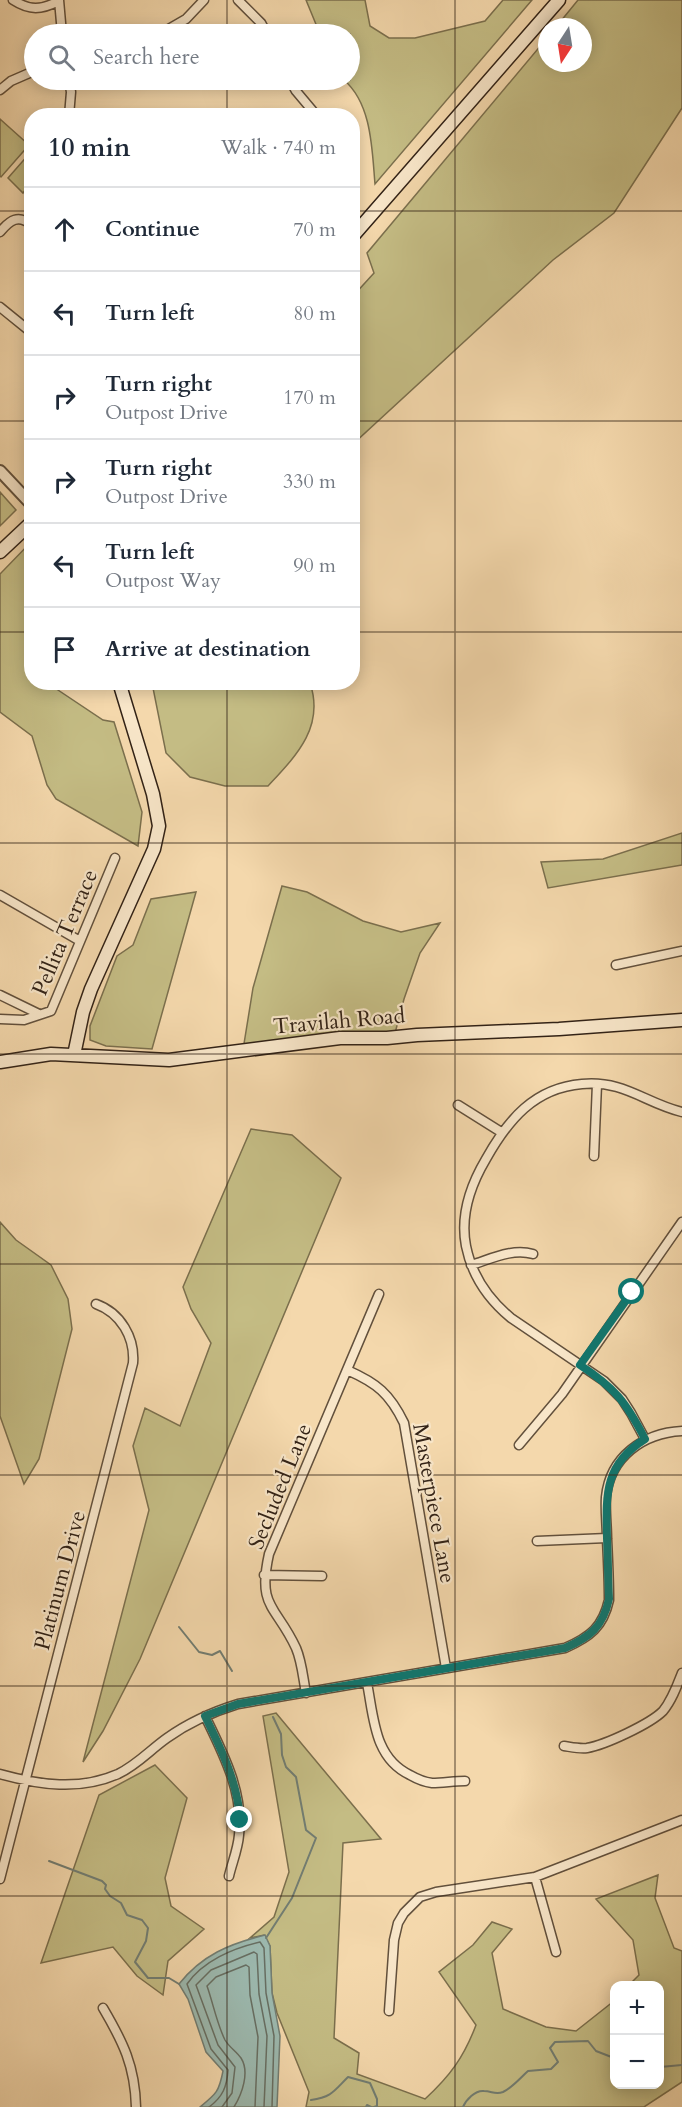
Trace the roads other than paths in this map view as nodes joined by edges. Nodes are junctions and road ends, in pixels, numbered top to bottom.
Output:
1 (13, 0) edge
2 (204, 0) edge
3 (238, 0) edge
4 (559, 0) edge
5 (59, 1) edge
6 (61, 24) edge
7 (177, 24) edge
8 (262, 24) edge
9 (24, 75) edge
10 (0, 90) edge
11 (72, 90) edge
12 (295, 90) edge
13 (70, 108) edge
14 (310, 108) edge
15 (24, 220) edge
16 (360, 228) edge
17 (0, 232) edge
18 (0, 307) edge
19 (24, 326) edge
20 (0, 471) edge
21 (24, 496) edge
22 (24, 530) edge
23 (0, 552) edge
24 (121, 690) edge
25 (115, 858) dead end
26 (0, 895) edge
27 (80, 941) junction
28 (682, 951) edge
29 (616, 965) dead end
30 (0, 995) edge
31 (39, 1014) junction
32 (0, 1019) edge
33 (682, 1020) edge
34 (74, 1055) junction
35 (0, 1062) edge
36 (597, 1084) junction
37 (458, 1106) dead end
38 (682, 1112) edge
39 (501, 1132) junction
40 (594, 1156) dead end
41 (682, 1222) edge
42 (533, 1254) dead end
43 (471, 1265) junction
44 (379, 1294) dead end
45 (96, 1304) dead end
46 (580, 1365) junction
47 (347, 1370) junction
48 (682, 1431) edge
49 (645, 1439) junction
50 (519, 1445) dead end
51 (607, 1538) junction
52 (537, 1541) dead end
53 (264, 1575) junction
54 (322, 1576) dead end
55 (446, 1668) junction
56 (682, 1673) edge
57 (367, 1683) junction
58 (306, 1693) junction
59 (205, 1716) junction
60 (564, 1746) dead end
61 (0, 1774) edge
62 (25, 1781) junction
63 (465, 1781) dead end
64 (682, 1820) edge
65 (229, 1876) dead end
66 (535, 1877) junction
67 (0, 1879) edge
68 (556, 1952) dead end
69 (103, 2008) dead end
70 (389, 2011) dead end
71 (136, 2107) edge

1 - 5 street
2 - 7 street
3 - 8 street
4 - 16 main road
5 - 6 street
9 - 10 street
11 - 13 street
12 - 14 street
15 - 17 street
18 - 19 street
20 - 21 street
22 - 23 main road
24 - 34 main road
25 - 27 street, Pellita Terrace
26 - 27 street
27 - 31 street, Pellita Terrace
28 - 29 street
30 - 31 street, Pellita Terrace
31 - 32 street, Pellita Terrace
33 - 34 main road, Travilah Road
34 - 35 main road, Travilah Road
36 - 38 street
36 - 39 street
36 - 40 street
37 - 39 street
39 - 43 street
41 - 46 street
42 - 43 street
43 - 46 street
44 - 47 street, Secluded Lane
45 - 62 street, Platinum Drive
46 - 49 street
46 - 50 street
47 - 53 street, Secluded Lane
47 - 55 street, Masterpiece Lane
48 - 49 street
49 - 51 street
51 - 52 street
51 - 55 street
53 - 54 street
53 - 58 street, Secluded Lane
55 - 57 street
56 - 60 street
57 - 58 street
57 - 63 street
58 - 59 street
59 - 62 street
59 - 65 street
61 - 62 street
62 - 67 street, Platinum Drive
64 - 66 street
66 - 68 street
66 - 70 street
69 - 71 street

